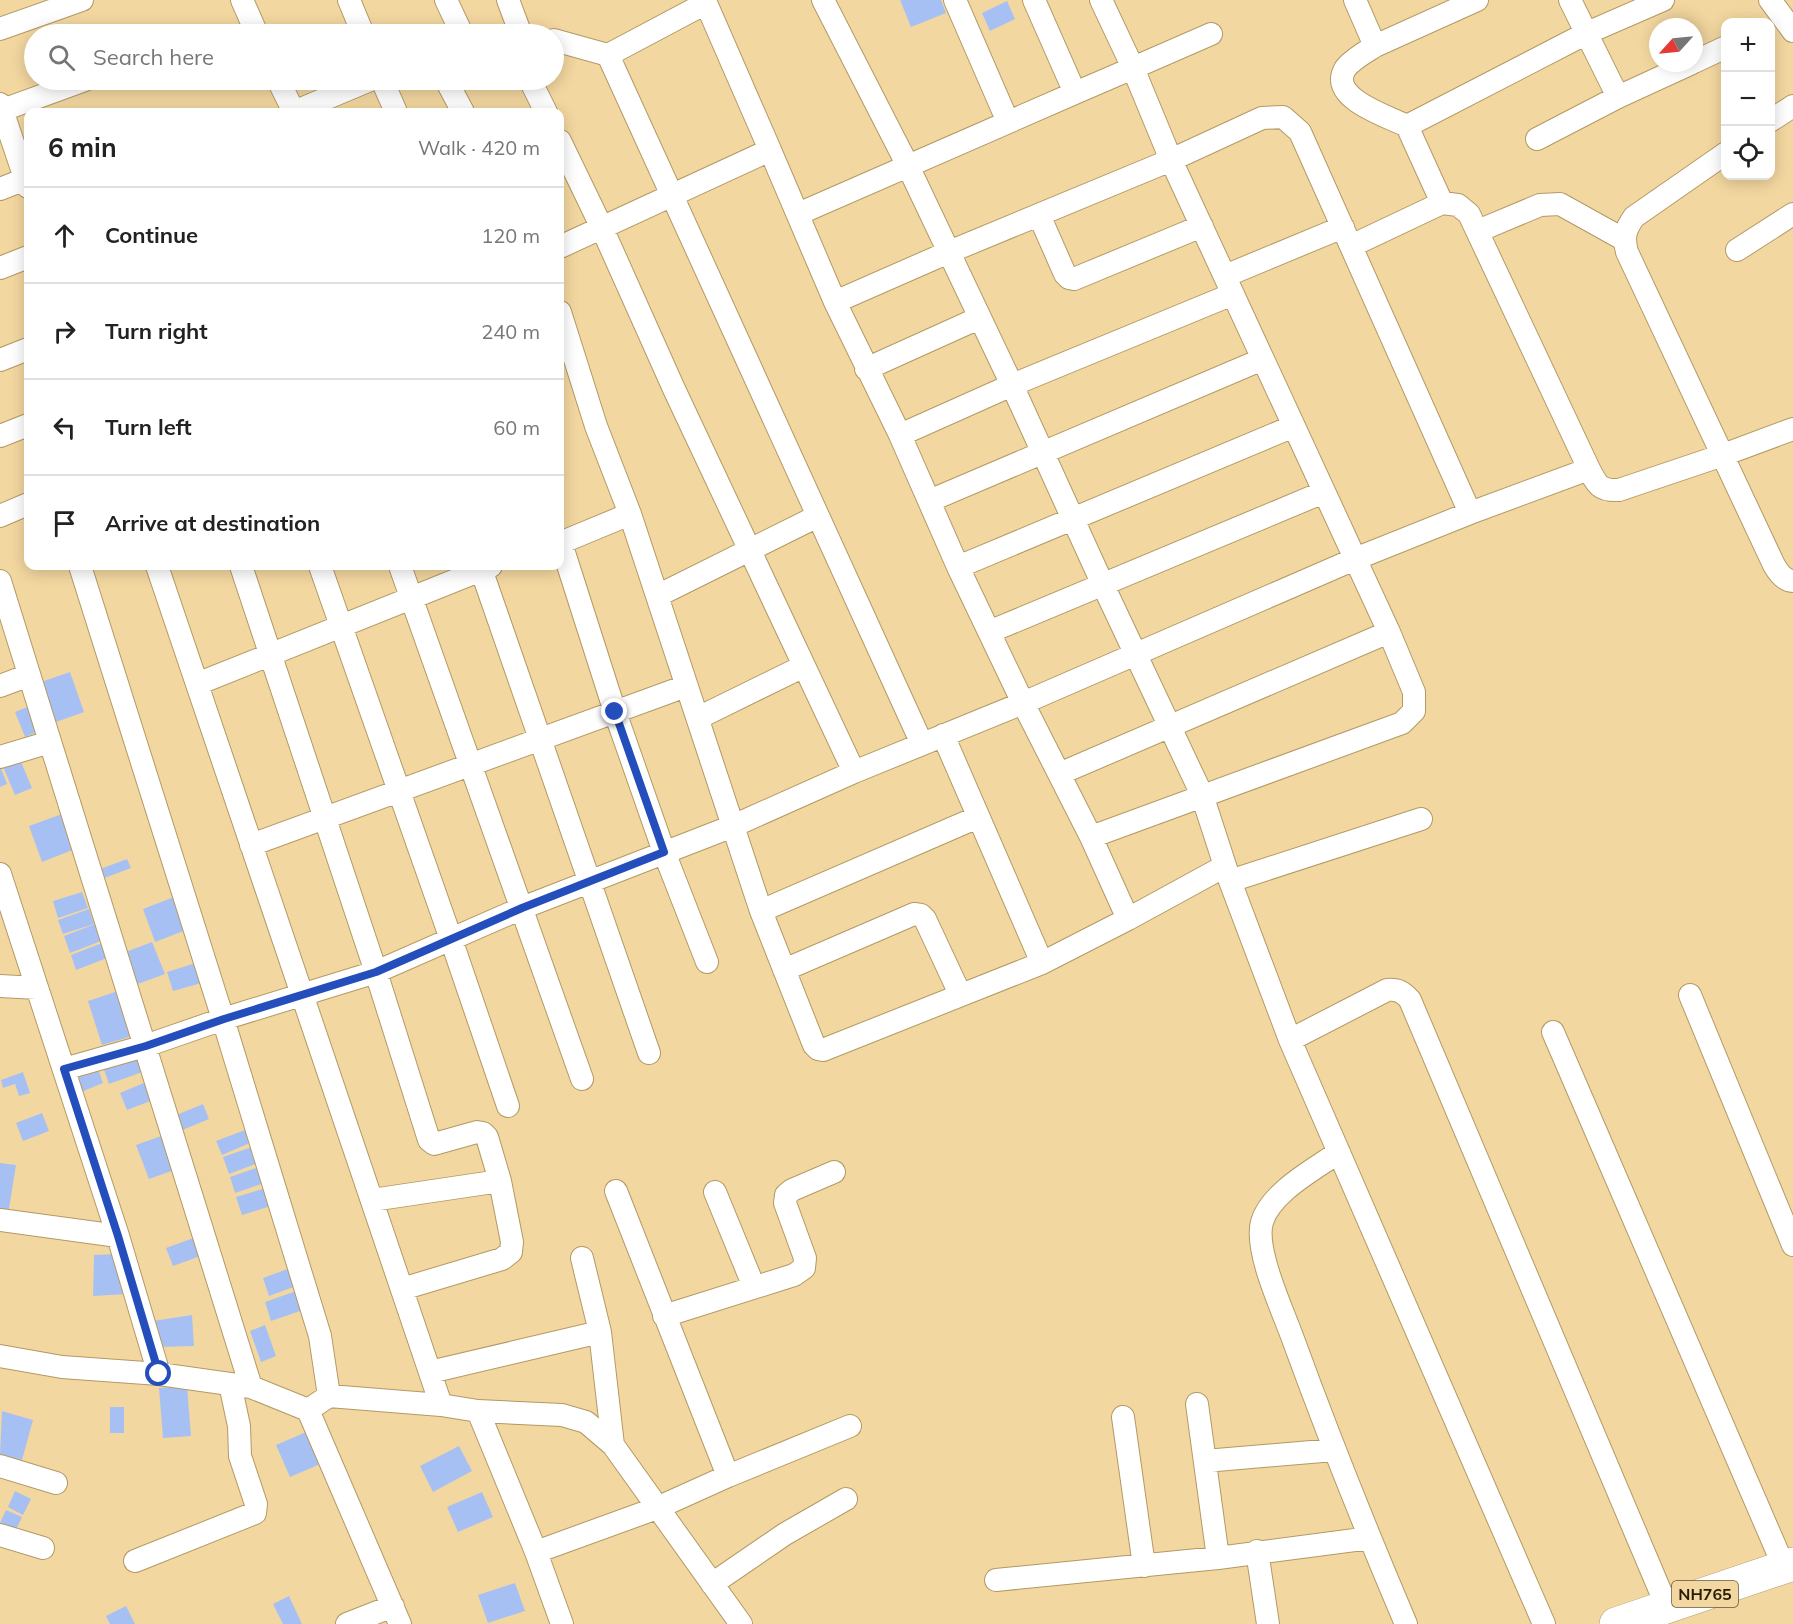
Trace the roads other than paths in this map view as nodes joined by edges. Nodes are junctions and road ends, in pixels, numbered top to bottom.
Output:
1 (82, 0) edge
2 (242, 0) edge
3 (349, 0) edge
4 (447, 0) edge
5 (508, 0) edge
6 (823, 0) edge
7 (955, 0) edge
8 (1034, 0) edge
9 (1101, 0) edge
10 (1355, 0) edge
11 (1570, 0) edge
12 (1663, 0) edge
13 (1770, 0) edge
14 (705, 2) edge
15 (1464, 3) edge
16 (253, 24) edge
17 (359, 24) edge
18 (458, 24) edge
19 (512, 24) edge
20 (1783, 26) edge
21 (0, 29) edge
22 (1587, 33) junction
23 (1211, 34) dead end
24 (564, 43) edge
25 (1375, 46) junction
26 (1721, 49) edge
27 (608, 55) junction
28 (1703, 57) edge
29 (1133, 68) junction
30 (1672, 72) edge
31 (55, 90) edge
32 (283, 90) edge
33 (346, 90) edge
34 (386, 90) edge
35 (452, 90) edge
36 (535, 90) edge
37 (1075, 93) junction
38 (1618, 97) junction
39 (1793, 106) edge
40 (1, 108) edge
41 (292, 108) edge
42 (304, 108) edge
43 (394, 108) edge
44 (461, 108) edge
45 (544, 108) edge
46 (1775, 118) edge
47 (1008, 122) junction
48 (1407, 126) junction
49 (1536, 139) dead end
50 (564, 149) edge
51 (770, 150) junction
52 (1721, 156) edge
53 (1171, 160) junction
54 (908, 166) junction
55 (24, 171) edge
56 (24, 183) edge
57 (0, 189) edge
58 (672, 195) junction
59 (1442, 203) junction
60 (798, 214) junction
61 (1039, 215) junction
62 (1791, 219) edge
63 (1202, 226) junction
64 (602, 228) junction
65 (1478, 231) junction
66 (1347, 236) junction
67 (1623, 239) junction
68 (564, 245) edge
69 (1737, 250) dead end
70 (949, 252) junction
71 (24, 259) edge
72 (0, 268) edge
73 (1229, 285) junction
74 (835, 302) junction
75 (979, 318) junction
76 (565, 348) edge
77 (24, 351) edge
78 (1263, 359) junction
79 (0, 360) edge
80 (866, 369) junction
81 (1012, 385) junction
82 (1294, 426) junction
83 (24, 427) edge
84 (1792, 431) edge
85 (900, 435) junction
86 (0, 436) edge
87 (1043, 453) junction
88 (1723, 455) junction
89 (1589, 469) junction
90 (1324, 492) junction
91 (929, 501) junction
92 (24, 506) edge
93 (1470, 513) junction
94 (630, 514) junction
95 (0, 516) edge
96 (818, 516) junction
97 (1074, 518) junction
98 (564, 540) edge
99 (750, 551) junction
100 (564, 554) edge
101 (1355, 559) junction
102 (958, 567) junction
103 (81, 570) edge
104 (158, 570) edge
105 (242, 570) edge
106 (321, 570) edge
107 (402, 570) edge
108 (477, 570) edge
109 (485, 570) edge
110 (0, 581) edge
111 (1793, 581) edge
112 (1103, 585) junction
113 (657, 596) junction
114 (412, 597) junction
115 (4, 608) edge
116 (341, 626) junction
117 (989, 632) junction
118 (1389, 632) junction
119 (271, 654) junction
120 (1136, 654) junction
121 (804, 666) junction
122 (29, 675) junction
123 (197, 684) junction
124 (0, 686) edge
125 (686, 686) junction
126 (1023, 703) junction
127 (615, 712) junction
128 (698, 718) junction
129 (1170, 726) junction
130 (943, 735) junction
131 (541, 740) junction
132 (50, 742) junction
133 (922, 744) junction
134 (0, 757) edge
135 (471, 765) junction
136 (854, 772) junction
137 (1059, 774) junction
138 (398, 791) junction
139 (1202, 795) junction
140 (978, 817) junction
141 (325, 818) junction
142 (1421, 819) dead end
143 (733, 826) junction
144 (1091, 837) junction
145 (251, 845) junction
146 (664, 852) junction
147 (0, 874) edge
148 (1228, 874) junction
149 (590, 882) junction
150 (522, 908) junction
151 (761, 911) junction
152 (6, 915) edge
153 (1128, 919) junction
154 (452, 939) junction
155 (707, 962) dead end
156 (1042, 963) junction
157 (784, 970) junction
158 (376, 972) junction
159 (0, 986) edge
160 (37, 988) junction
161 (960, 994) junction
162 (302, 995) junction
163 (1690, 995) dead end
164 (224, 1019) junction
165 (1553, 1032) dead end
166 (1290, 1040) junction
167 (146, 1046) junction
168 (649, 1053) dead end
169 (64, 1069) junction
170 (582, 1079) dead end
171 (507, 1106) dead end
172 (1339, 1152) junction
173 (834, 1172) dead end
174 (500, 1181) junction
175 (616, 1191) dead end
176 (716, 1192) dead end
177 (372, 1200) junction
178 (0, 1220) edge
179 (118, 1236) junction
180 (1793, 1245) edge
181 (582, 1258) dead end
182 (754, 1287) junction
183 (402, 1288) junction
184 (664, 1316) junction
185 (600, 1332) junction
186 (0, 1356) edge
187 (430, 1372) junction
188 (159, 1374) junction
189 (240, 1386) junction
190 (329, 1396) junction
191 (1197, 1404) dead end
192 (441, 1405) junction
193 (308, 1410) junction
194 (478, 1411) junction
195 (1123, 1417) dead end
196 (850, 1426) dead end
197 (613, 1445) junction
198 (1334, 1450) junction
199 (1205, 1461) junction
200 (0, 1466) edge
201 (728, 1476) junction
202 (56, 1483) dead end
203 (846, 1499) dead end
204 (657, 1508) junction
205 (0, 1535) edge
206 (1370, 1538) junction
207 (43, 1548) dead end
208 (1257, 1551) junction
209 (536, 1552) junction
210 (1218, 1558) junction
211 (135, 1561) dead end
212 (1144, 1566) junction
213 (1790, 1571) edge
214 (996, 1580) dead end
215 (712, 1584) junction
216 (397, 1615) edge
217 (1668, 1616) edge
218 (347, 1624) edge
219 (562, 1624) edge
220 (741, 1624) edge
221 (1268, 1624) edge
222 (1406, 1624) edge
223 (1544, 1624) edge
224 (1616, 1624) edge

1 - 21 street
2 - 16 street
3 - 17 street
4 - 18 street
5 - 19 street
6 - 54 street
7 - 47 street
8 - 37 street
9 - 29 street
10 - 25 street
11 - 22 street
12 - 22 street
13 - 20 street
14 - 27 street
14 - 51 street
15 - 25 street
22 - 38 street
22 - 48 street
23 - 29 street
24 - 27 street
25 - 48 street
26 - 28 street
27 - 58 street
29 - 37 street
29 - 53 street
30 - 38 street
31 - 40 street
32 - 41 street
33 - 42 street
34 - 43 street
35 - 44 street
36 - 45 street
37 - 47 street
38 - 49 street
39 - 46 street
40 - 55 street
47 - 54 street
48 - 59 street
50 - 64 street
51 - 58 street
51 - 60 street
52 - 67 street
53 - 61 street
53 - 63 street
53 - 66 street
54 - 60 street
54 - 70 street
56 - 57 street
58 - 64 street
58 - 96 street
59 - 65 street
59 - 66 street
60 - 74 street
61 - 63 street
61 - 70 street
62 - 69 street
63 - 73 street
64 - 68 street
64 - 99 street
65 - 67 street
65 - 89 street
66 - 73 street
66 - 93 street
67 - 88 street
70 - 74 street
70 - 75 street
71 - 72 street
73 - 78 street
73 - 81 street
74 - 80 street
75 - 80 street
75 - 81 street
76 - 94 street
77 - 79 street
78 - 82 street
78 - 87 street
80 - 85 street
81 - 85 street
81 - 87 street
82 - 90 street
82 - 97 street
83 - 86 street
84 - 88 street
85 - 91 street
87 - 91 street
87 - 97 street
88 - 89 street
88 - 111 street
89 - 93 street
90 - 101 street
90 - 112 street
91 - 102 street
92 - 95 street
93 - 101 street
94 - 98 street
94 - 113 street
96 - 99 street
96 - 133 street
97 - 102 street
97 - 112 street
99 - 113 street
99 - 121 street
100 - 127 street
101 - 118 street
101 - 120 street
102 - 117 street
103 - 164 street
104 - 123 street
105 - 119 street
106 - 116 street
107 - 114 street
108 - 114 street
109 - 131 street
110 - 115 street
112 - 117 street
112 - 120 street
113 - 125 street
114 - 116 street
114 - 135 street
115 - 122 street
116 - 119 street
116 - 138 street
117 - 126 street
118 - 129 street
118 - 139 street
119 - 123 street
119 - 141 street
120 - 126 street
120 - 129 street
121 - 128 street
121 - 136 street
122 - 124 street
122 - 132 street
123 - 145 street
125 - 127 street
125 - 128 street
126 - 130 street
126 - 137 street
127 - 131 street
127 - 146 street
128 - 143 street
129 - 137 street
129 - 139 street
130 - 133 street
130 - 140 street
131 - 135 street
131 - 149 street
132 - 134 street
132 - 167 street
133 - 136 street
135 - 138 street
135 - 150 street
136 - 143 street
137 - 144 street
138 - 141 street
138 - 154 street
139 - 144 street
139 - 148 street
140 - 151 street
140 - 156 street
141 - 145 street
141 - 158 street
142 - 148 street
143 - 146 street
143 - 151 street
144 - 153 street
145 - 162 street
146 - 149 street
146 - 155 street
147 - 152 street
148 - 153 street
148 - 166 street
149 - 150 street
149 - 168 street
150 - 154 street
150 - 170 street
151 - 157 street
152 - 160 street
153 - 156 street
154 - 158 street
154 - 171 street
156 - 161 street
157 - 161 street
157 - 161 street
158 - 162 street
158 - 174 street
159 - 160 street
160 - 169 street
162 - 164 street
162 - 177 street
163 - 180 street
164 - 167 street
164 - 190 street
165 - 213 street
166 - 172 street
166 - 217 street
167 - 169 street
167 - 189 street
169 - 179 street
172 - 198 street
172 - 223 street
173 - 182 street
174 - 177 street
174 - 183 street
175 - 184 street
176 - 182 street
177 - 183 street
178 - 179 street
179 - 188 street
181 - 185 street
182 - 184 street
183 - 187 street
184 - 201 street
185 - 187 street
185 - 197 street
186 - 188 street
187 - 192 street
188 - 189 street
189 - 193 street
189 - 211 street
190 - 192 street
190 - 193 street
191 - 199 street
192 - 194 street
193 - 216 street
194 - 197 street
194 - 209 street
195 - 212 street
196 - 201 street
197 - 204 street
198 - 199 street
198 - 206 street
199 - 210 street
200 - 202 street
201 - 204 street
203 - 215 street
204 - 209 street
204 - 215 street
205 - 207 street
206 - 208 street
206 - 222 street
208 - 210 street
208 - 221 street
209 - 219 street
210 - 212 street
212 - 214 street
213 - 217 highway, NH765
215 - 220 street
216 - 218 street
217 - 224 highway, NH765

